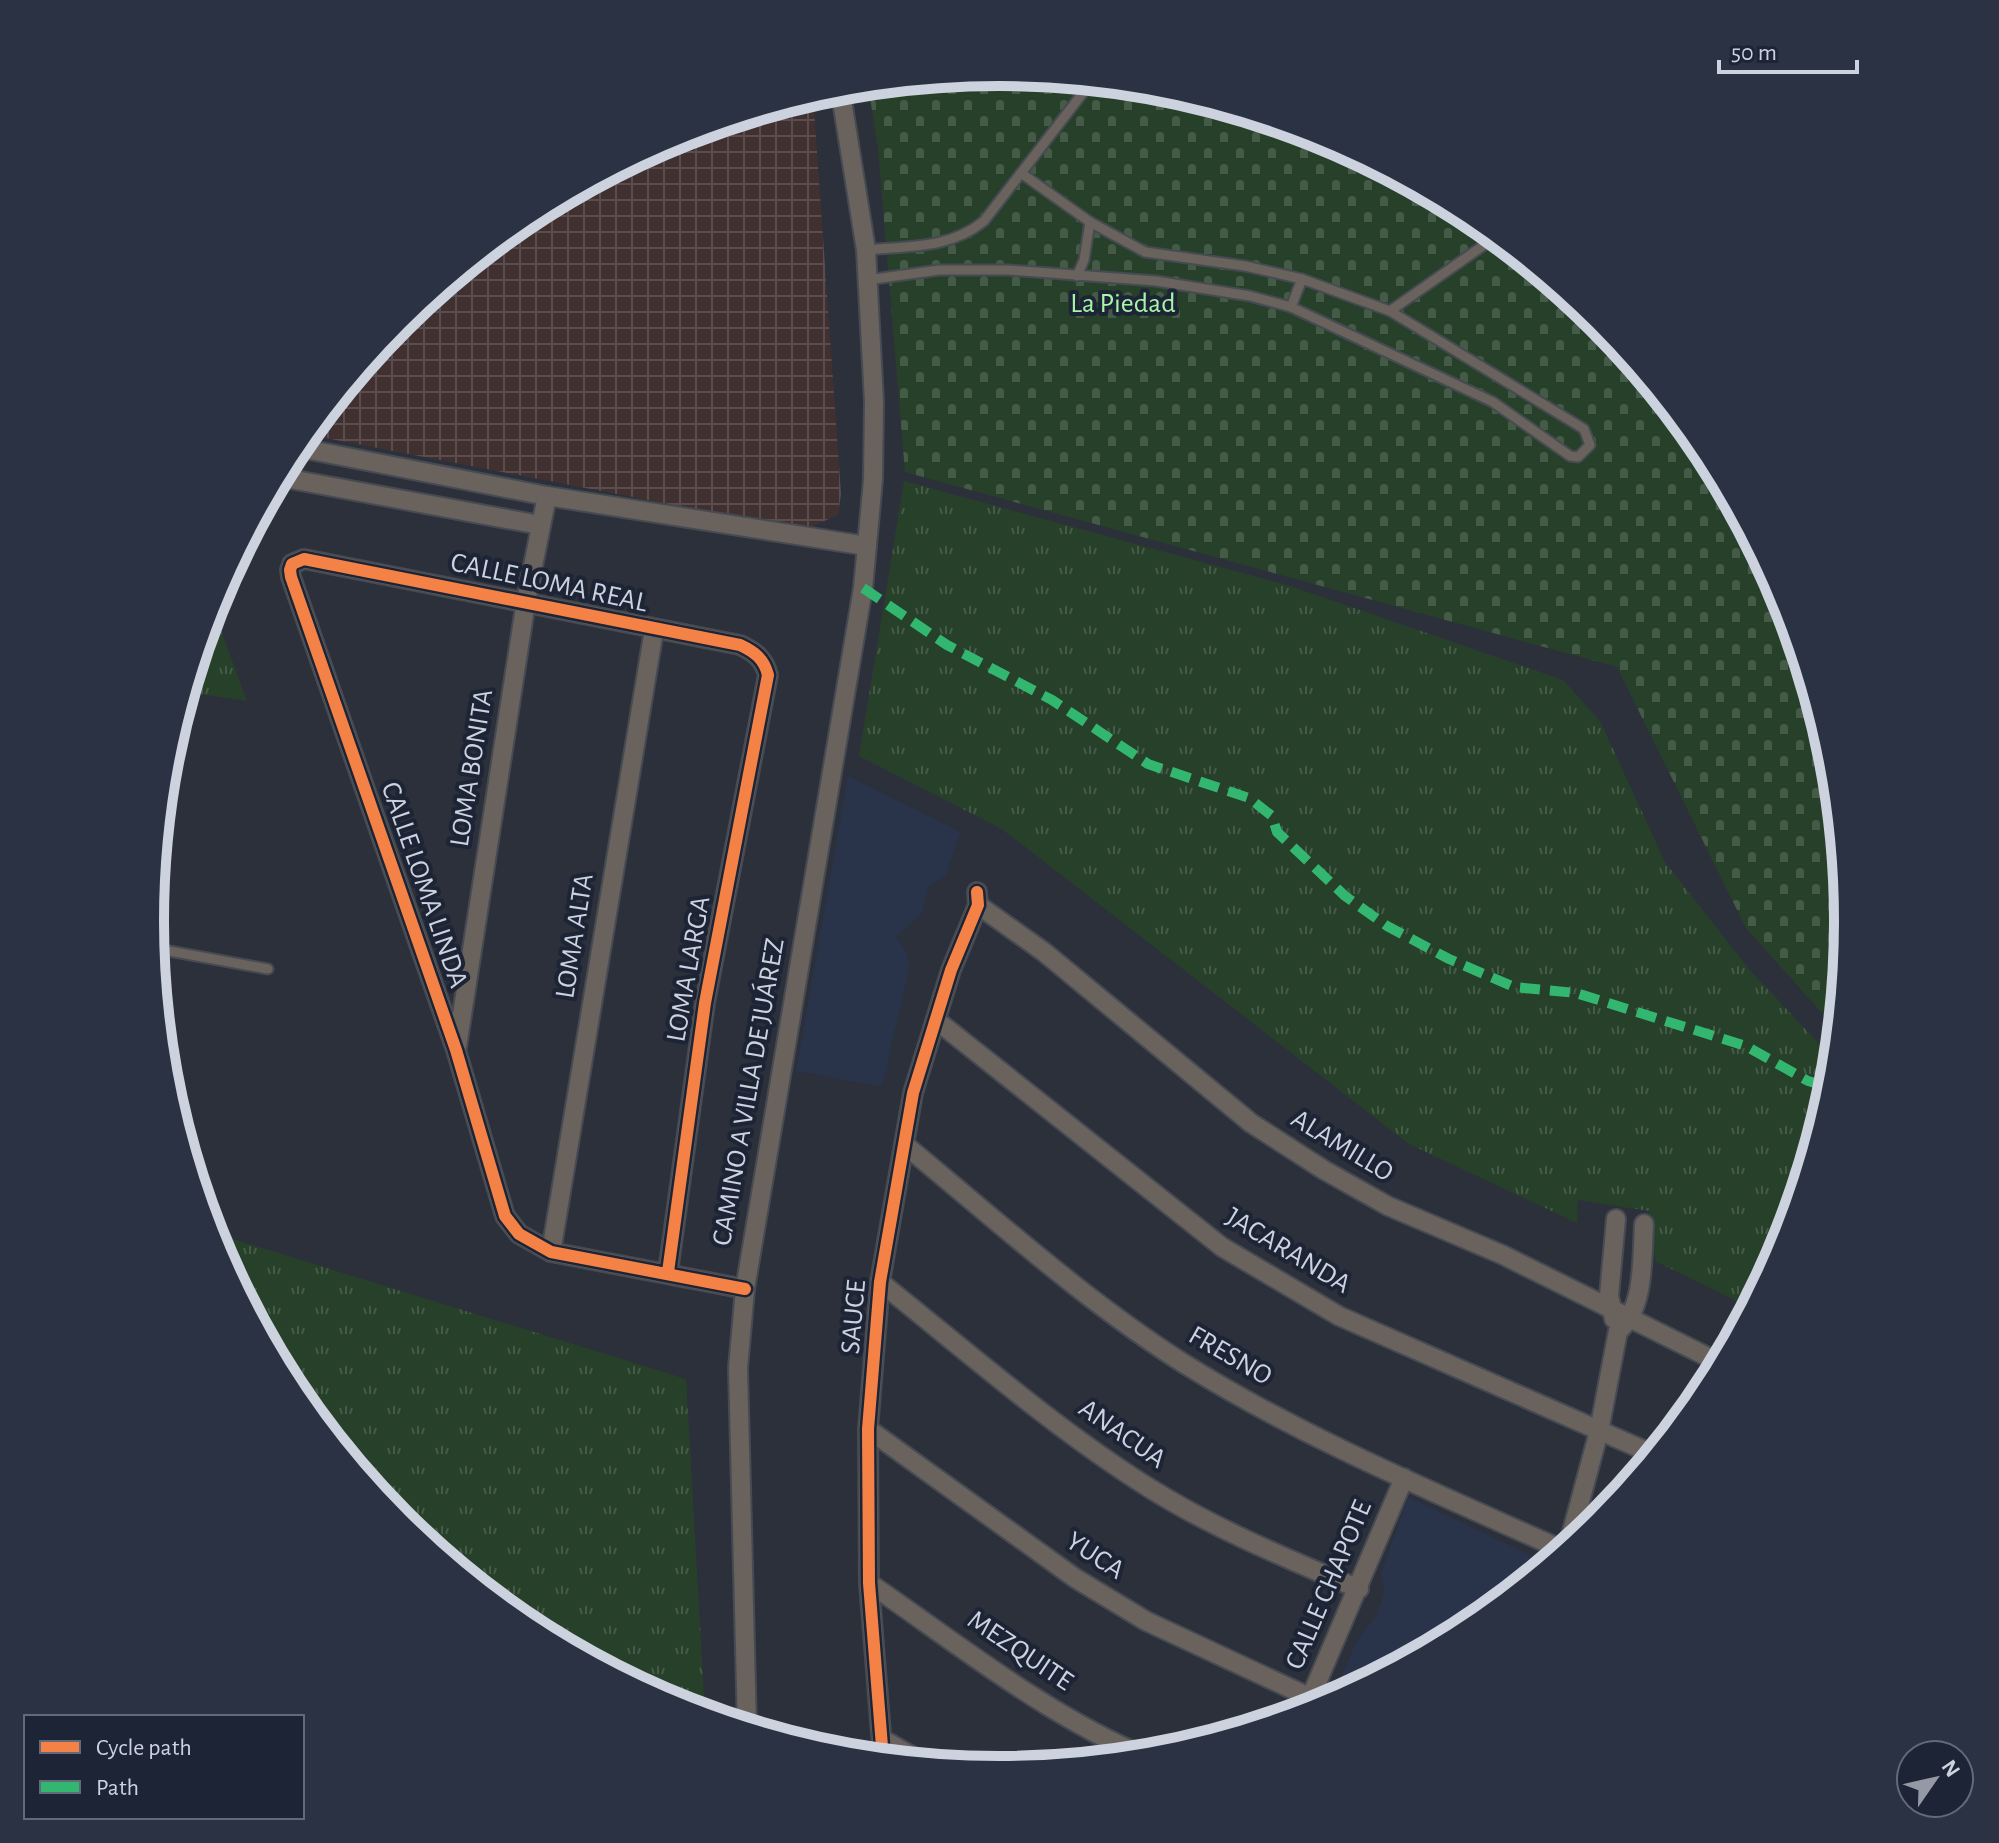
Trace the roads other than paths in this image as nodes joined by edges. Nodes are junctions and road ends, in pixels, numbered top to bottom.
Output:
1 (1084, 91) edge
2 (842, 101) edge
3 (1021, 173) junction
4 (1090, 222) junction
5 (1486, 243) edge
6 (866, 250) junction
7 (1077, 276) junction
8 (1302, 279) junction
9 (867, 280) junction
10 (1291, 307) junction
11 (1390, 311) junction
12 (310, 450) edge
13 (291, 479) edge
14 (547, 496) junction
15 (540, 525) junction
16 (867, 546) junction
17 (304, 559) joint
18 (526, 601) junction
19 (654, 630) junction
20 (768, 675) joint
21 (977, 899) joint
22 (165, 950) edge
23 (268, 969) dead end
24 (936, 1020) junction
25 (456, 1050) junction
26 (905, 1145) junction
27 (1616, 1219) dead end
28 (1644, 1224) dead end
29 (551, 1252) junction
30 (668, 1272) junction
31 (880, 1282) junction
32 (745, 1289) junction
33 (1611, 1311) junction
34 (1624, 1326) junction
35 (1710, 1359) edge
36 (868, 1429) junction
37 (1599, 1431) junction
38 (1645, 1451) edge
39 (1404, 1478) junction
40 (1572, 1529) edge
41 (1555, 1545) edge
42 (869, 1583) junction
43 (1359, 1589) junction
44 (1311, 1696) edge
45 (1299, 1701) edge
46 (747, 1718) edge
47 (882, 1739) junction
48 (1124, 1747) edge
49 (882, 1749) edge
50 (904, 1751) edge

1 - 3 lane
2 - 6 street, CAMINO A VILLA DE JUÁREZ
3 - 4 lane
3 - 6 lane
4 - 7 lane
4 - 8 lane
5 - 11 lane
6 - 9 street, CAMINO A VILLA DE JUÁREZ
7 - 9 lane
7 - 10 lane
8 - 10 lane
8 - 11 lane
9 - 16 street, CAMINO A VILLA DE JUÁREZ
10 - 11 lane
12 - 14 street
13 - 15 street
14 - 15 street, LOMA BONITA
14 - 16 street
15 - 18 street, LOMA BONITA
16 - 32 street, CAMINO A VILLA DE JUÁREZ
17 - 18 street, CALLE LOMA REAL
17 - 25 street, CALLE LOMA LINDA
18 - 19 street, CALLE LOMA REAL
18 - 25 street, LOMA BONITA
19 - 20 street, CALLE LOMA REAL
19 - 29 street, LOMA ALTA
20 - 30 street, LOMA LARGA
21 - 24 street, SAUCE
21 - 33 street, ALAMILLO
22 - 23 lane
24 - 26 street, SAUCE
24 - 37 street, JACARANDA
25 - 29 street, CALLE LOMA LINDA
26 - 31 street, SAUCE
26 - 39 street, FRESNO
27 - 33 street
28 - 34 street
29 - 30 street
30 - 32 street
31 - 36 street, SAUCE
31 - 43 street, ANACUA
32 - 46 street, CAMINO A VILLA DE JUÁREZ
33 - 34 street, ALAMILLO
34 - 35 street, ALAMILLO
34 - 37 street
36 - 42 street, SAUCE
36 - 45 street, YUCA
37 - 38 street, JACARANDA
37 - 40 street
39 - 41 street, FRESNO
39 - 43 street, CALLE CHAPOTE
42 - 47 street, SAUCE
42 - 48 street, MEZQUITE
43 - 44 street, CALLE CHAPOTE
47 - 49 street, SAUCE
47 - 50 street

